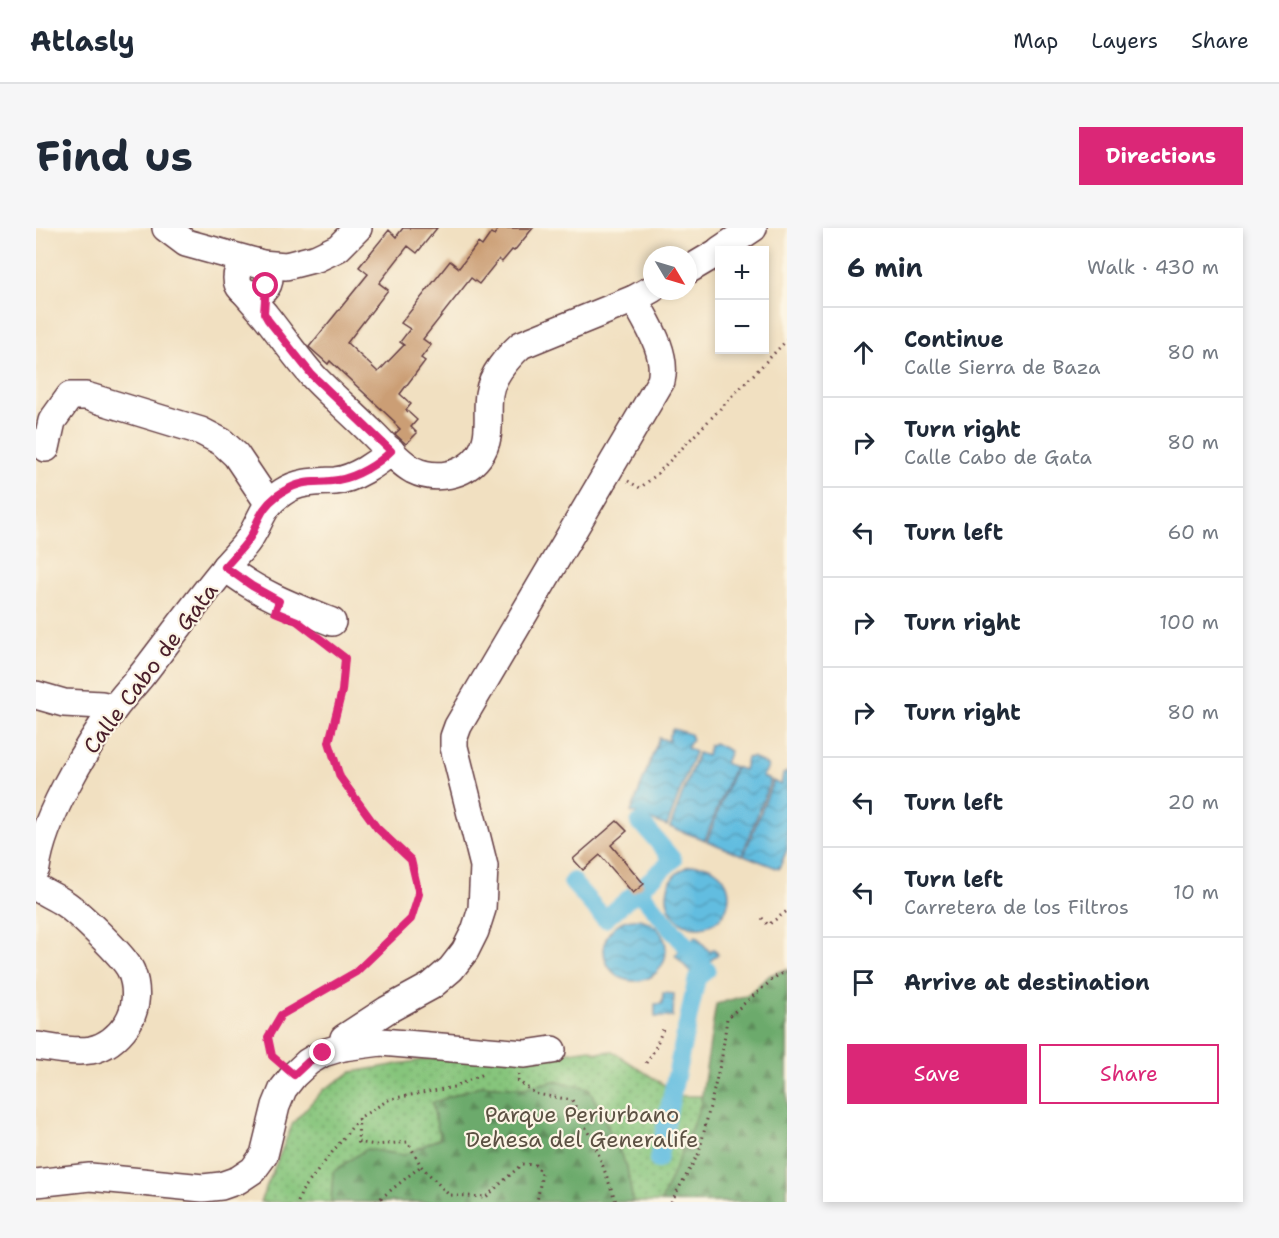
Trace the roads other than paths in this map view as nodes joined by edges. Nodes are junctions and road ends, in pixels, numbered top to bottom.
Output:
1 (166, 228) edge
2 (358, 228) edge
3 (753, 228) edge
4 (727, 246) edge
5 (715, 254) edge
6 (697, 265) edge
7 (260, 276) junction
8 (643, 294) edge
9 (645, 300) edge
10 (45, 448) dead end
11 (391, 451) junction
12 (269, 504) junction
13 (225, 567) junction
14 (327, 631) road end
15 (36, 695) edge
16 (114, 708) junction
17 (36, 868) edge
18 (36, 888) edge
19 (36, 1046) edge
20 (343, 1047) junction
21 (552, 1050) dead end
22 (36, 1183) edge

1 - 7 street
2 - 7 street
3 - 4 street
5 - 6 street
7 - 11 street
8 - 11 street
9 - 20 street
10 - 12 street
11 - 12 street, Calle Cabo de Gata
12 - 13 street, Calle Cabo de Gata
13 - 14 street
13 - 16 street, Calle Cabo de Gata
15 - 16 street
16 - 17 street, Calle Cabo de Gata
18 - 19 street
20 - 21 street
20 - 22 street

